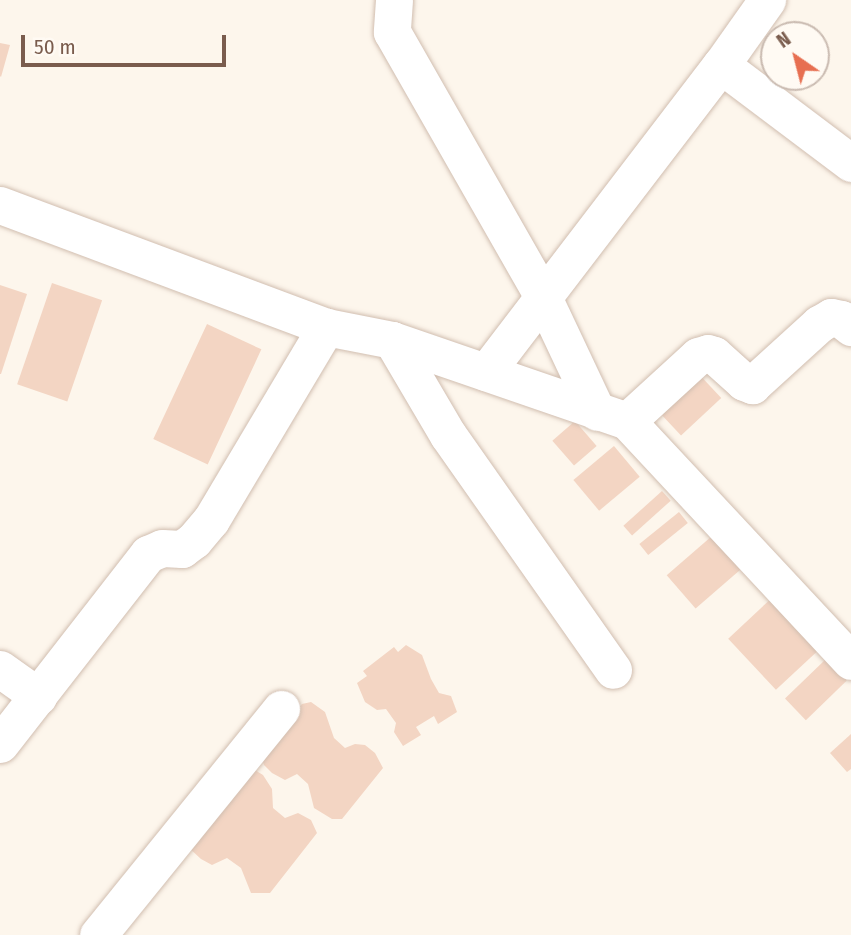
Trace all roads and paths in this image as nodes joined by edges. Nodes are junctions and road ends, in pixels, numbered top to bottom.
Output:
1 (394, 0) edge
2 (767, 0) edge
3 (722, 65) junction
4 (851, 163) edge
5 (0, 205) edge
6 (543, 297) junction
7 (326, 327) junction
8 (851, 327) edge
9 (392, 340) junction
10 (486, 372) junction
11 (612, 417) junction
12 (851, 661) edge
13 (0, 669) edge
14 (613, 670) dead end
15 (38, 696) junction
16 (281, 709) dead end
17 (0, 744) edge
18 (98, 935) edge

1 - 6 street
2 - 3 street
3 - 4 street
3 - 6 street
5 - 7 street
6 - 10 street
6 - 11 street
7 - 9 street
7 - 15 street
8 - 11 street
9 - 10 street
9 - 14 street
10 - 11 street
11 - 12 street
13 - 15 street
15 - 17 street
16 - 18 street

